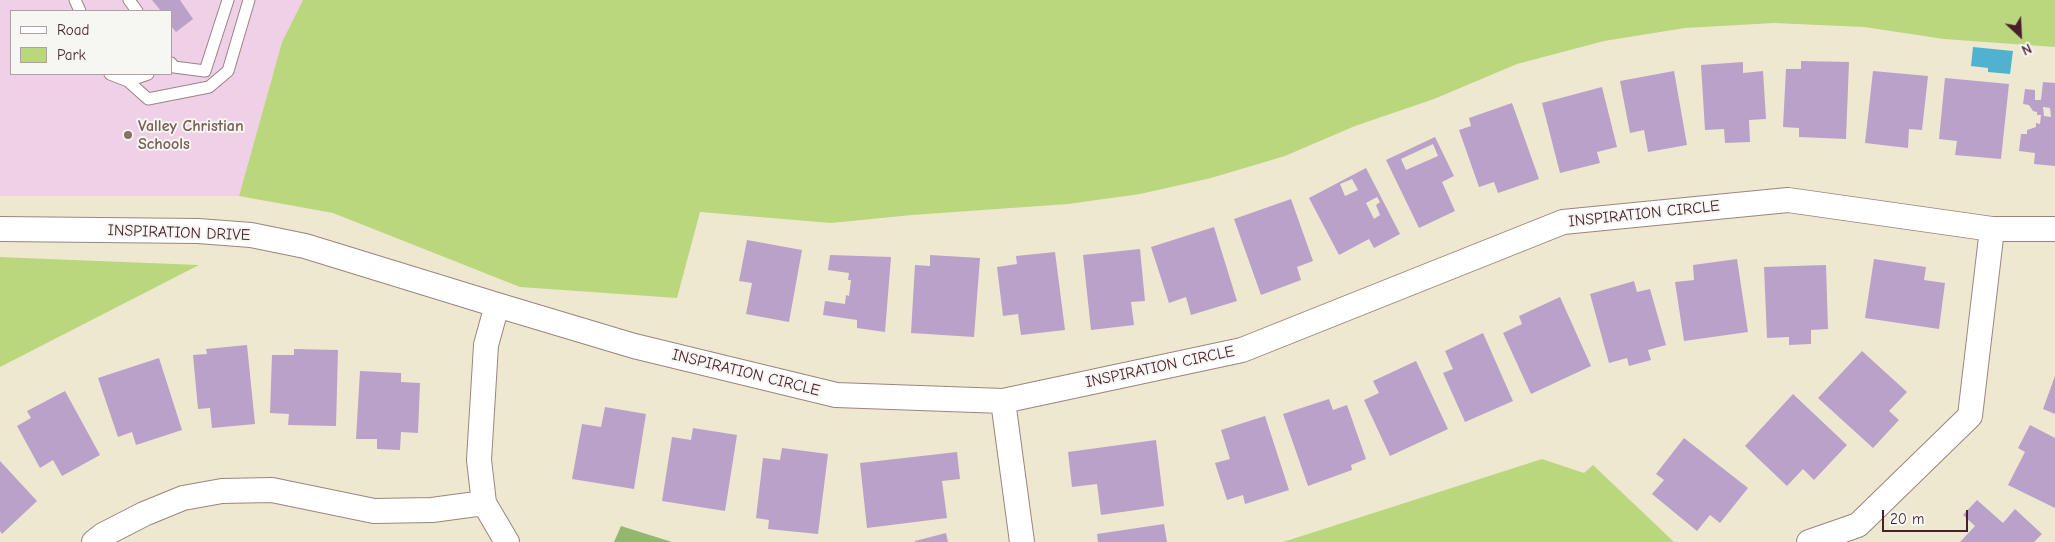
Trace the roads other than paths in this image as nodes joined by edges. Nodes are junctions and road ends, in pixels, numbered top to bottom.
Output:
1 (228, 0) edge
2 (249, 0) edge
3 (172, 65) edge
4 (113, 75) edge
5 (145, 75) edge
6 (128, 81) junction
7 (0, 229) edge
8 (1992, 229) junction
9 (2055, 229) edge
10 (497, 305) junction
11 (1003, 400) junction
12 (484, 504) junction
13 (94, 542) edge
14 (507, 542) edge
15 (1022, 542) edge
16 (1809, 542) edge

1 - 3 lane
2 - 6 lane
4 - 6 lane
5 - 6 lane
7 - 10 street, INSPIRATION DRIVE
8 - 9 street, INSPIRATION CIRCLE
8 - 11 street, INSPIRATION CIRCLE
8 - 16 street
10 - 11 street, INSPIRATION CIRCLE
10 - 12 street
11 - 15 street
12 - 13 street
12 - 14 street

